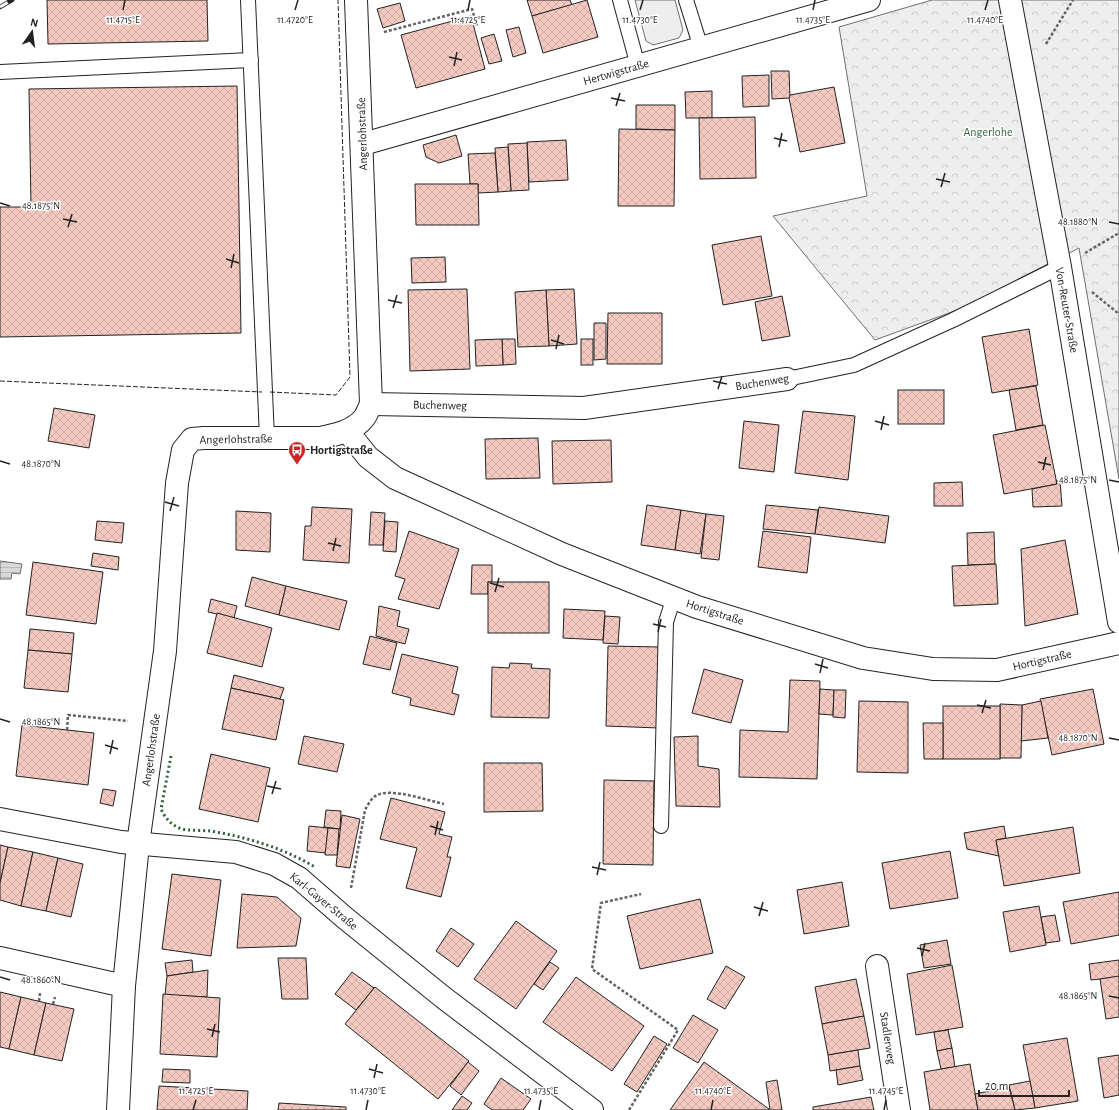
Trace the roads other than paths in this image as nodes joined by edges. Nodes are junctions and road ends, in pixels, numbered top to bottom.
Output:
1 (248, 0) edge
2 (356, 0) edge
3 (620, 0) edge
4 (686, 0) edge
5 (869, 0) edge
6 (1010, 0) edge
7 (701, 48) junction
8 (251, 60) junction
9 (638, 66) junction
10 (0, 72) edge
11 (363, 144) junction
12 (1060, 267) junction
13 (787, 379) joint
14 (371, 404) junction
15 (347, 431) junction
16 (266, 438) junction
17 (674, 597) junction
18 (1119, 622) edge
19 (1119, 643) edge
20 (0, 819) edge
21 (661, 826) dead end
22 (138, 844) junction
23 (0, 958) edge
24 (877, 966) dead end
25 (124, 986) junction
26 (118, 1110) edge
27 (592, 1110) edge
28 (900, 1110) edge

1 - 8 lane
2 - 11 street, Angerlohstraße
3 - 9 lane
4 - 7 lane
5 - 7 street, Hertwigstraße
6 - 12 street, Von-Reuter-Straße
7 - 9 street, Hertwigstraße
8 - 10 lane
8 - 16 lane
9 - 11 street, Hertwigstraße
11 - 14 street, Angerlohstraße
12 - 13 lane, Buchenweg
12 - 18 street, Von-Reuter-Straße
13 - 14 street, Buchenweg
14 - 15 street, Angerlohstraße
15 - 16 street, Angerlohstraße
15 - 17 street, Hortigstraße
16 - 22 street, Angerlohstraße
17 - 19 street, Hortigstraße
17 - 21 lane
20 - 22 street, Karl-Gayer-Straße
22 - 25 street, Angerlohstraße
22 - 27 street, Karl-Gayer-Straße
23 - 25 street
24 - 28 street, Stadlerweg
25 - 26 street, Angerlohstraße

